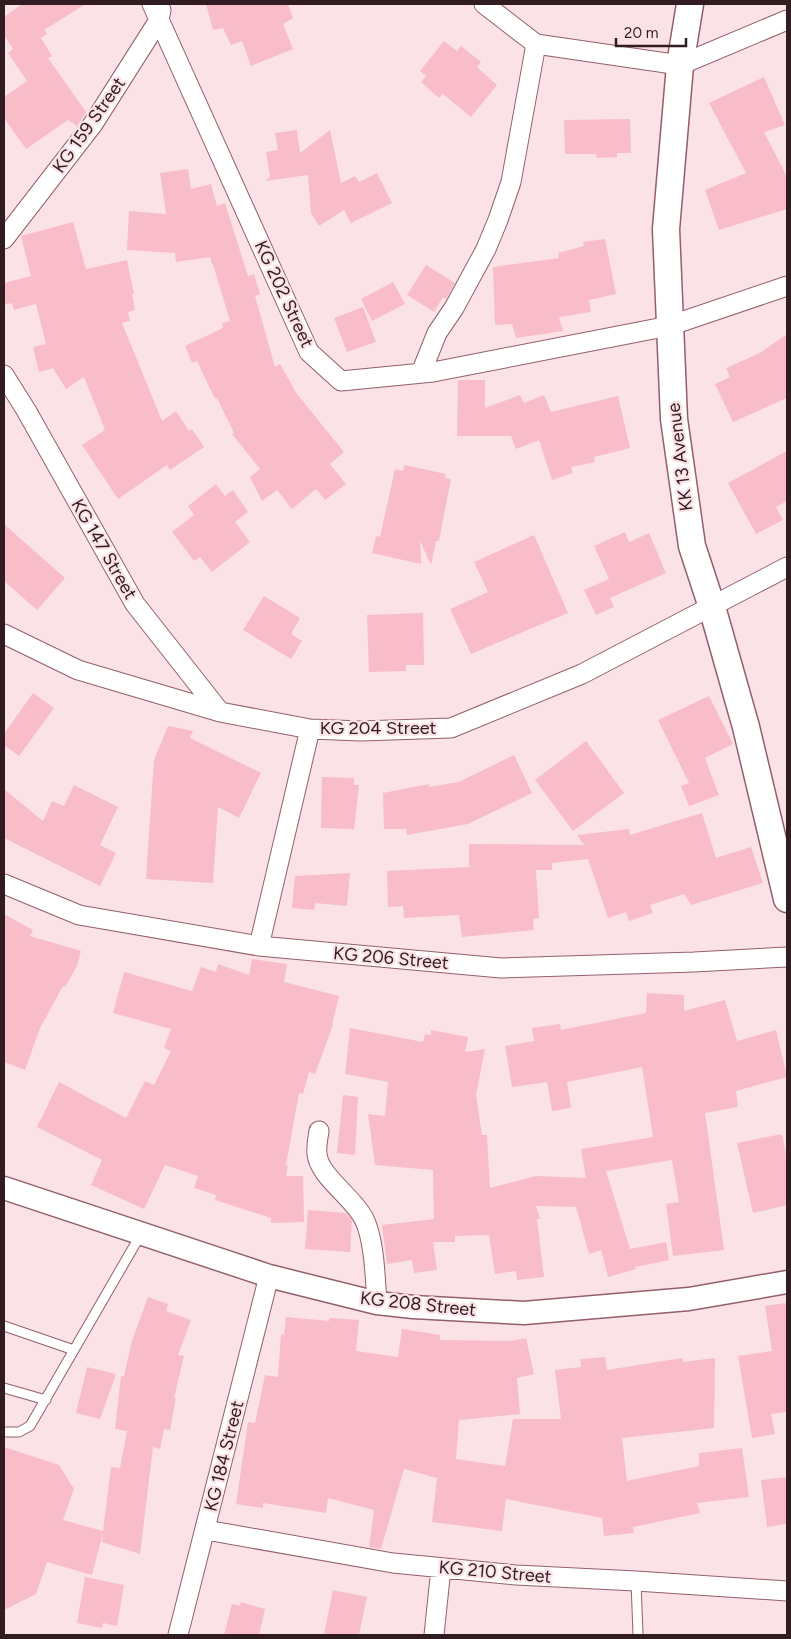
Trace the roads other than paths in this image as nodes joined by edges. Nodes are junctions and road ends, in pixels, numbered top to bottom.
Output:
1 (484, 4) edge
2 (690, 4) edge
3 (158, 9) edge
4 (787, 20) edge
5 (536, 44) junction
6 (680, 65) junction
7 (4, 239) edge
8 (787, 286) edge
9 (669, 326) junction
10 (421, 373) junction
11 (4, 375) edge
12 (787, 567) edge
13 (712, 607) junction
14 (4, 634) edge
15 (220, 712) junction
16 (310, 728) junction
17 (4, 884) edge
18 (787, 899) edge
19 (259, 946) junction
20 (787, 957) edge
21 (319, 1131) dead end
22 (4, 1188) edge
23 (141, 1234) junction
24 (269, 1276) junction
25 (787, 1282) edge
26 (377, 1303) junction
27 (4, 1326) edge
28 (74, 1350) junction
29 (4, 1388) edge
30 (46, 1400) junction
31 (4, 1432) edge
32 (206, 1530) junction
33 (441, 1568) junction
34 (636, 1581) junction
35 (787, 1591) edge
36 (178, 1635) edge
37 (434, 1635) edge
38 (638, 1635) edge

1 - 5 street
2 - 6 main road, KK 13 Avenue
3 - 7 street, KG 159 Street
3 - 10 street, KG 202 Street
4 - 6 street
5 - 6 street
5 - 10 street
6 - 9 main road, KK 13 Avenue
8 - 9 street, KG 202 Street
9 - 10 street, KG 202 Street
9 - 13 main road, KK 13 Avenue
11 - 15 street, KG 147 Street
12 - 13 street, KG 204 Street
13 - 16 street, KG 204 Street
13 - 18 main road, KK 13 Avenue
14 - 15 street, KG 204 Street
15 - 16 street, KG 204 Street
16 - 19 street
17 - 19 street, KG 206 Street
19 - 20 street, KG 206 Street
21 - 26 street
22 - 23 street, KG 208 Street
23 - 24 street, KG 208 Street
23 - 28 lane
24 - 26 street, KG 208 Street
24 - 32 street, KG 184 Street
25 - 26 street, KG 208 Street
27 - 28 lane
28 - 30 lane
29 - 30 lane
30 - 31 lane
32 - 33 street, KG 210 Street
32 - 36 street, KG 184 Street
33 - 34 street, KG 210 Street
33 - 37 street
34 - 35 street, KG 210 Street
34 - 38 lane

